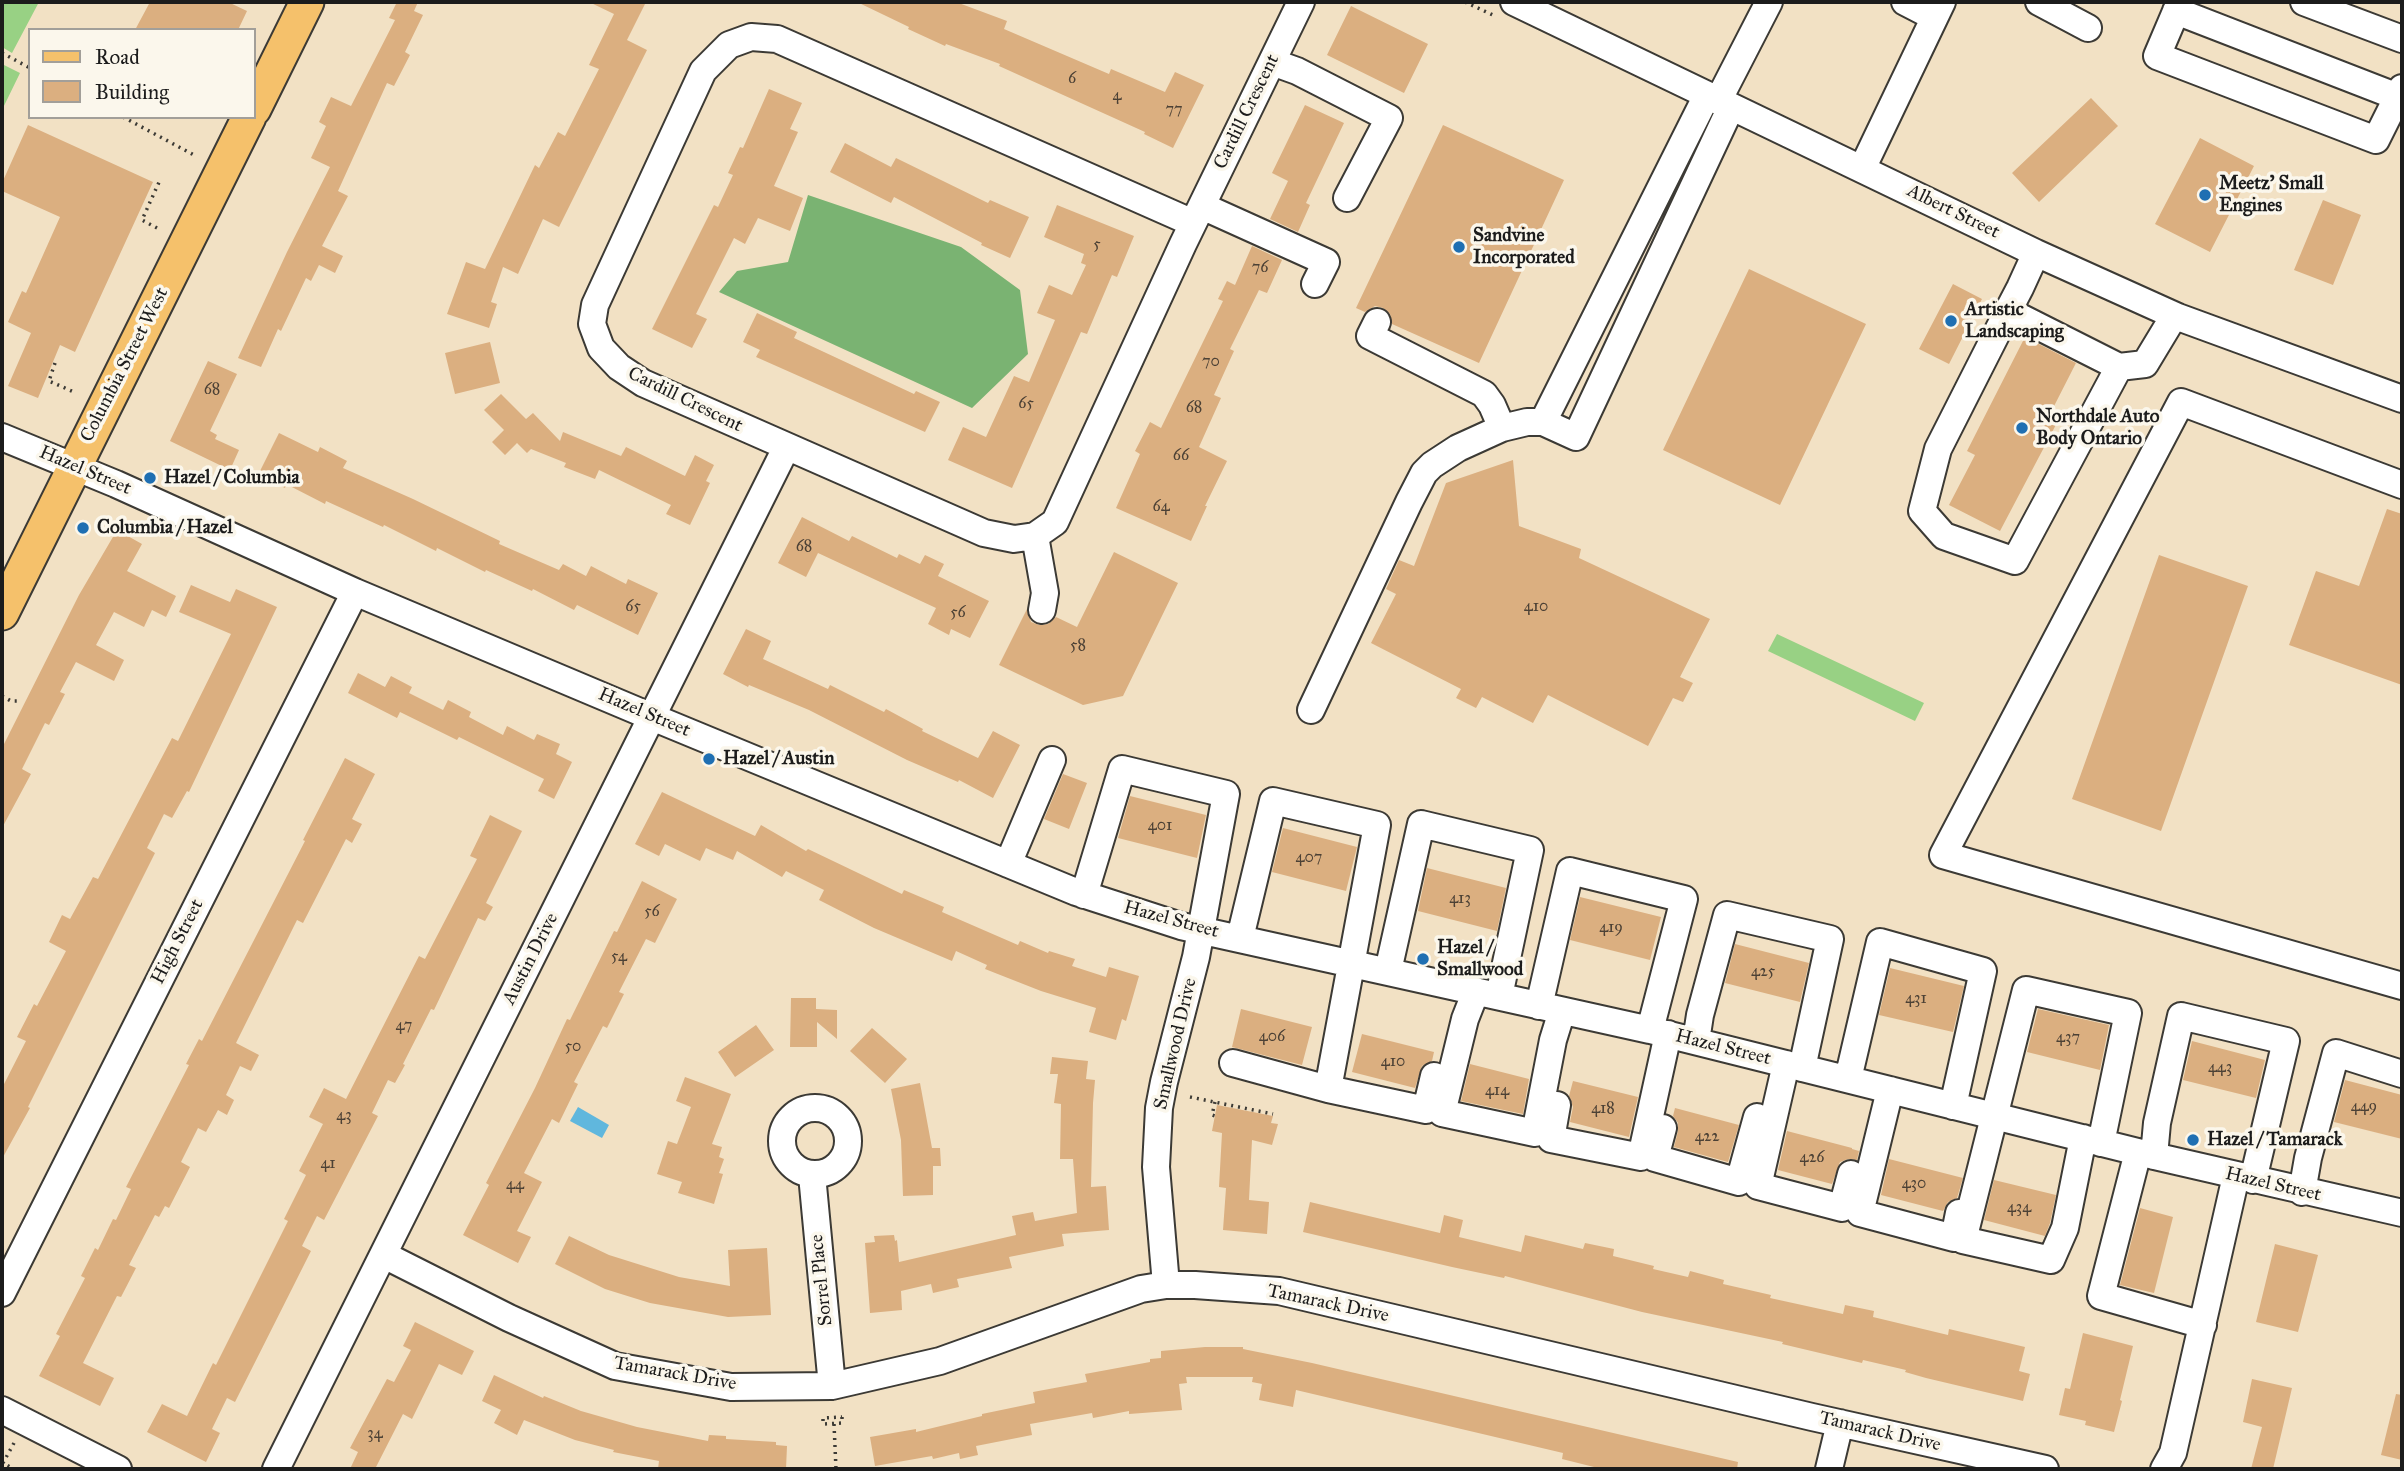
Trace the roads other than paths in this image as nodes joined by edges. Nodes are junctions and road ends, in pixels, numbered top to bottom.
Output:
1 (307, 2) edge
2 (1301, 2) edge
3 (1514, 2) edge
4 (1769, 2) edge
5 (1905, 2) edge
6 (2039, 2) edge
7 (2304, 2) edge
8 (2178, 6) edge
9 (1938, 9) edge
10 (2088, 28) dead end
11 (2402, 39) edge
12 (1272, 62) junction
13 (2400, 92) edge
14 (1719, 101) junction
15 (256, 105) edge
16 (248, 119) edge
17 (1862, 169) junction
18 (1347, 198) dead end
19 (1198, 214) junction
20 (2036, 253) junction
21 (1315, 284) dead end
22 (2008, 311) junction
23 (2174, 316) junction
24 (1377, 322) dead end
25 (2119, 367) junction
26 (2402, 399) edge
27 (1543, 422) junction
28 (1502, 428) junction
29 (2, 437) edge
30 (786, 448) junction
31 (75, 468) junction
32 (2402, 485) edge
33 (1035, 536) junction
34 (355, 592) junction
35 (1042, 610) dead end
36 (2, 613) edge
37 (1311, 710) dead end
38 (652, 718) junction
39 (1052, 760) dead end
40 (1009, 864) junction
41 (1084, 895) junction
42 (1201, 930) junction
43 (1240, 938) junction
44 (1351, 964) junction
45 (1388, 971) junction
46 (2402, 986) edge
47 (1478, 991) junction
48 (1559, 1010) junction
49 (1674, 1036) junction
50 (1233, 1063) dead end
51 (1786, 1064) junction
52 (2402, 1074) edge
53 (1848, 1079) junction
54 (1882, 1088) junction
55 (1328, 1089) junction
56 (1953, 1106) junction
57 (1987, 1115) junction
58 (2092, 1140) junction
59 (2146, 1154) junction
60 (812, 1175) dead end
61 (2245, 1178) junction
62 (2302, 1192) junction
63 (2402, 1213) edge
64 (384, 1255) junction
65 (1166, 1285) junction
66 (2, 1293) edge
67 (2203, 1325) junction
68 (832, 1386) junction
69 (2, 1410) edge
70 (1840, 1423) junction
71 (118, 1469) edge
72 (276, 1469) edge
73 (1829, 1469) edge
74 (2045, 1469) edge
75 (2164, 1469) edge

1 - 15 main road
2 - 12 street, Cardill Crescent
3 - 14 street, Albert Street
4 - 14 street
5 - 9 street
6 - 10 street
7 - 11 street
8 - 13 street
8 - 13 street
9 - 17 street
12 - 18 street
12 - 19 street, Cardill Crescent
14 - 17 street, Albert Street
14 - 27 street
14 - 27 street
16 - 31 main road, Columbia Street West
17 - 20 street, Albert Street
19 - 21 street
19 - 30 street, Cardill Crescent
19 - 33 street, Cardill Crescent
20 - 22 street
20 - 23 street, Albert Street
22 - 25 street
22 - 25 street
23 - 25 street
23 - 26 street, Albert Street
24 - 28 street
27 - 28 street
28 - 37 street
29 - 31 street, Hazel Street
30 - 33 street, Cardill Crescent
30 - 38 street, Austin Drive
31 - 34 street, Hazel Street
31 - 36 main road, Columbia Street West
32 - 46 street
33 - 35 street
34 - 38 street, Hazel Street
34 - 66 street, High Street
38 - 40 street, Hazel Street
38 - 64 street, Austin Drive
39 - 40 street
40 - 41 street, Hazel Street
41 - 42 street, Hazel Street
41 - 42 street, Smallwood Drive
42 - 43 street, Hazel Street
42 - 65 street, Smallwood Drive
43 - 44 street, Hazel Street
43 - 44 street
44 - 45 street, Hazel Street
44 - 55 street
45 - 47 street, Hazel Street
45 - 47 street
47 - 48 street, Hazel Street
47 - 48 street
47 - 55 street
48 - 49 street, Hazel Street
48 - 49 street
48 - 49 street
49 - 51 street, Hazel Street
49 - 51 street
49 - 51 street
50 - 55 street
51 - 53 street, Hazel Street
51 - 54 street
52 - 62 street
53 - 54 street, Hazel Street
53 - 56 street
54 - 56 street, Hazel Street
54 - 57 street
56 - 57 street, Hazel Street
57 - 58 street, Hazel Street
57 - 58 street
57 - 58 street
58 - 59 street, Hazel Street
59 - 61 street, Hazel Street
59 - 61 street
59 - 67 street
60 - 68 street, Sorrel Place
61 - 62 street, Hazel Street
61 - 67 street
62 - 63 street, Hazel Street
64 - 68 street, Tamarack Drive
64 - 72 street, Austin Drive
65 - 68 street, Tamarack Drive
65 - 70 street, Tamarack Drive
67 - 75 street
69 - 71 street
70 - 73 street
70 - 74 street, Tamarack Drive

